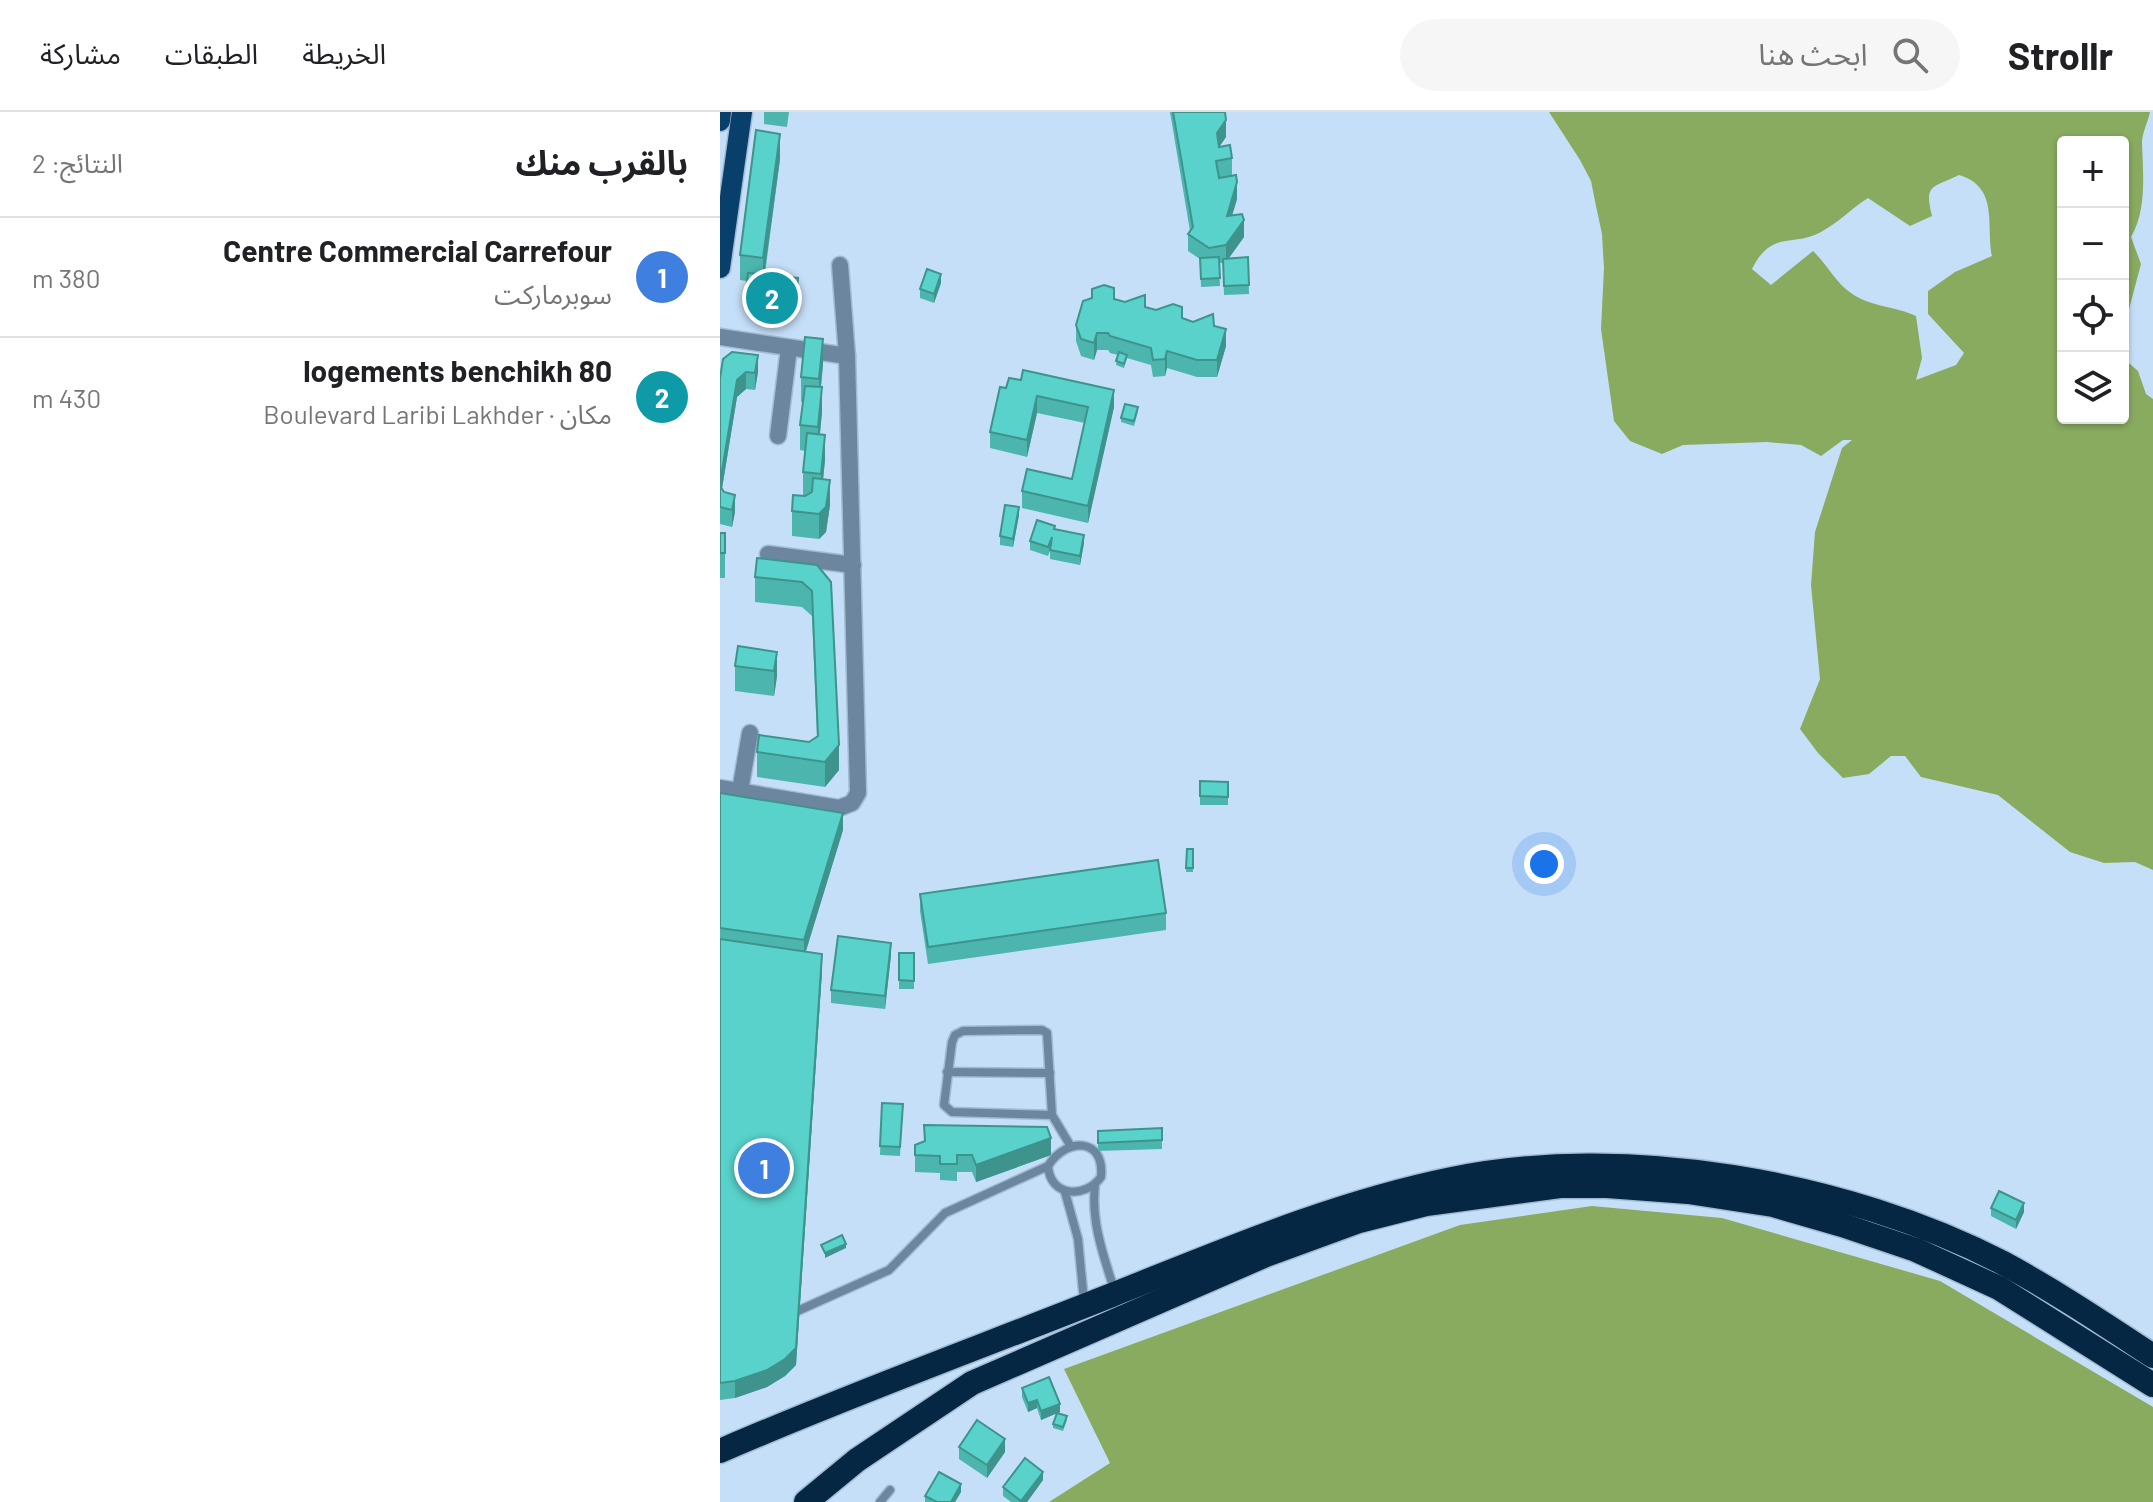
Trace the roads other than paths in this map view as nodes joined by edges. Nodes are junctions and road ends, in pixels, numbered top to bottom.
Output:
1 (721, 112) edge
2 (742, 112) edge
3 (720, 121) edge
4 (840, 265) dead end
5 (720, 268) edge
6 (720, 337) edge
7 (789, 348) junction
8 (847, 356) junction
9 (778, 436) dead end
10 (768, 554) dead end
11 (853, 565) junction
12 (750, 733) dead end
13 (720, 788) edge
14 (740, 791) junction
15 (947, 1072) junction
16 (1050, 1073) junction
17 (1052, 1115) junction
18 (1070, 1145) junction
19 (1048, 1166) junction
20 (1095, 1185) junction
21 (1065, 1192) junction
22 (1116, 1294) junction
23 (1084, 1306) junction
24 (780, 1317) edge
25 (2153, 1356) edge
26 (2153, 1385) edge
27 (720, 1451) edge
28 (890, 1490) dead end
29 (806, 1502) edge
30 (880, 1502) edge

1 - 3 main road
2 - 5 main road
4 - 8 street
6 - 7 street
7 - 8 street
7 - 9 street
8 - 11 street
10 - 11 street
11 - 14 street
12 - 14 street
13 - 14 street
15 - 16 lane
15 - 16 lane
15 - 17 lane
16 - 17 lane
17 - 18 lane
18 - 19 lane
18 - 20 lane
19 - 21 lane
19 - 24 lane
20 - 21 lane
20 - 22 lane
21 - 23 lane
22 - 23 highway
22 - 25 highway
23 - 27 highway
26 - 29 highway
28 - 30 lane

